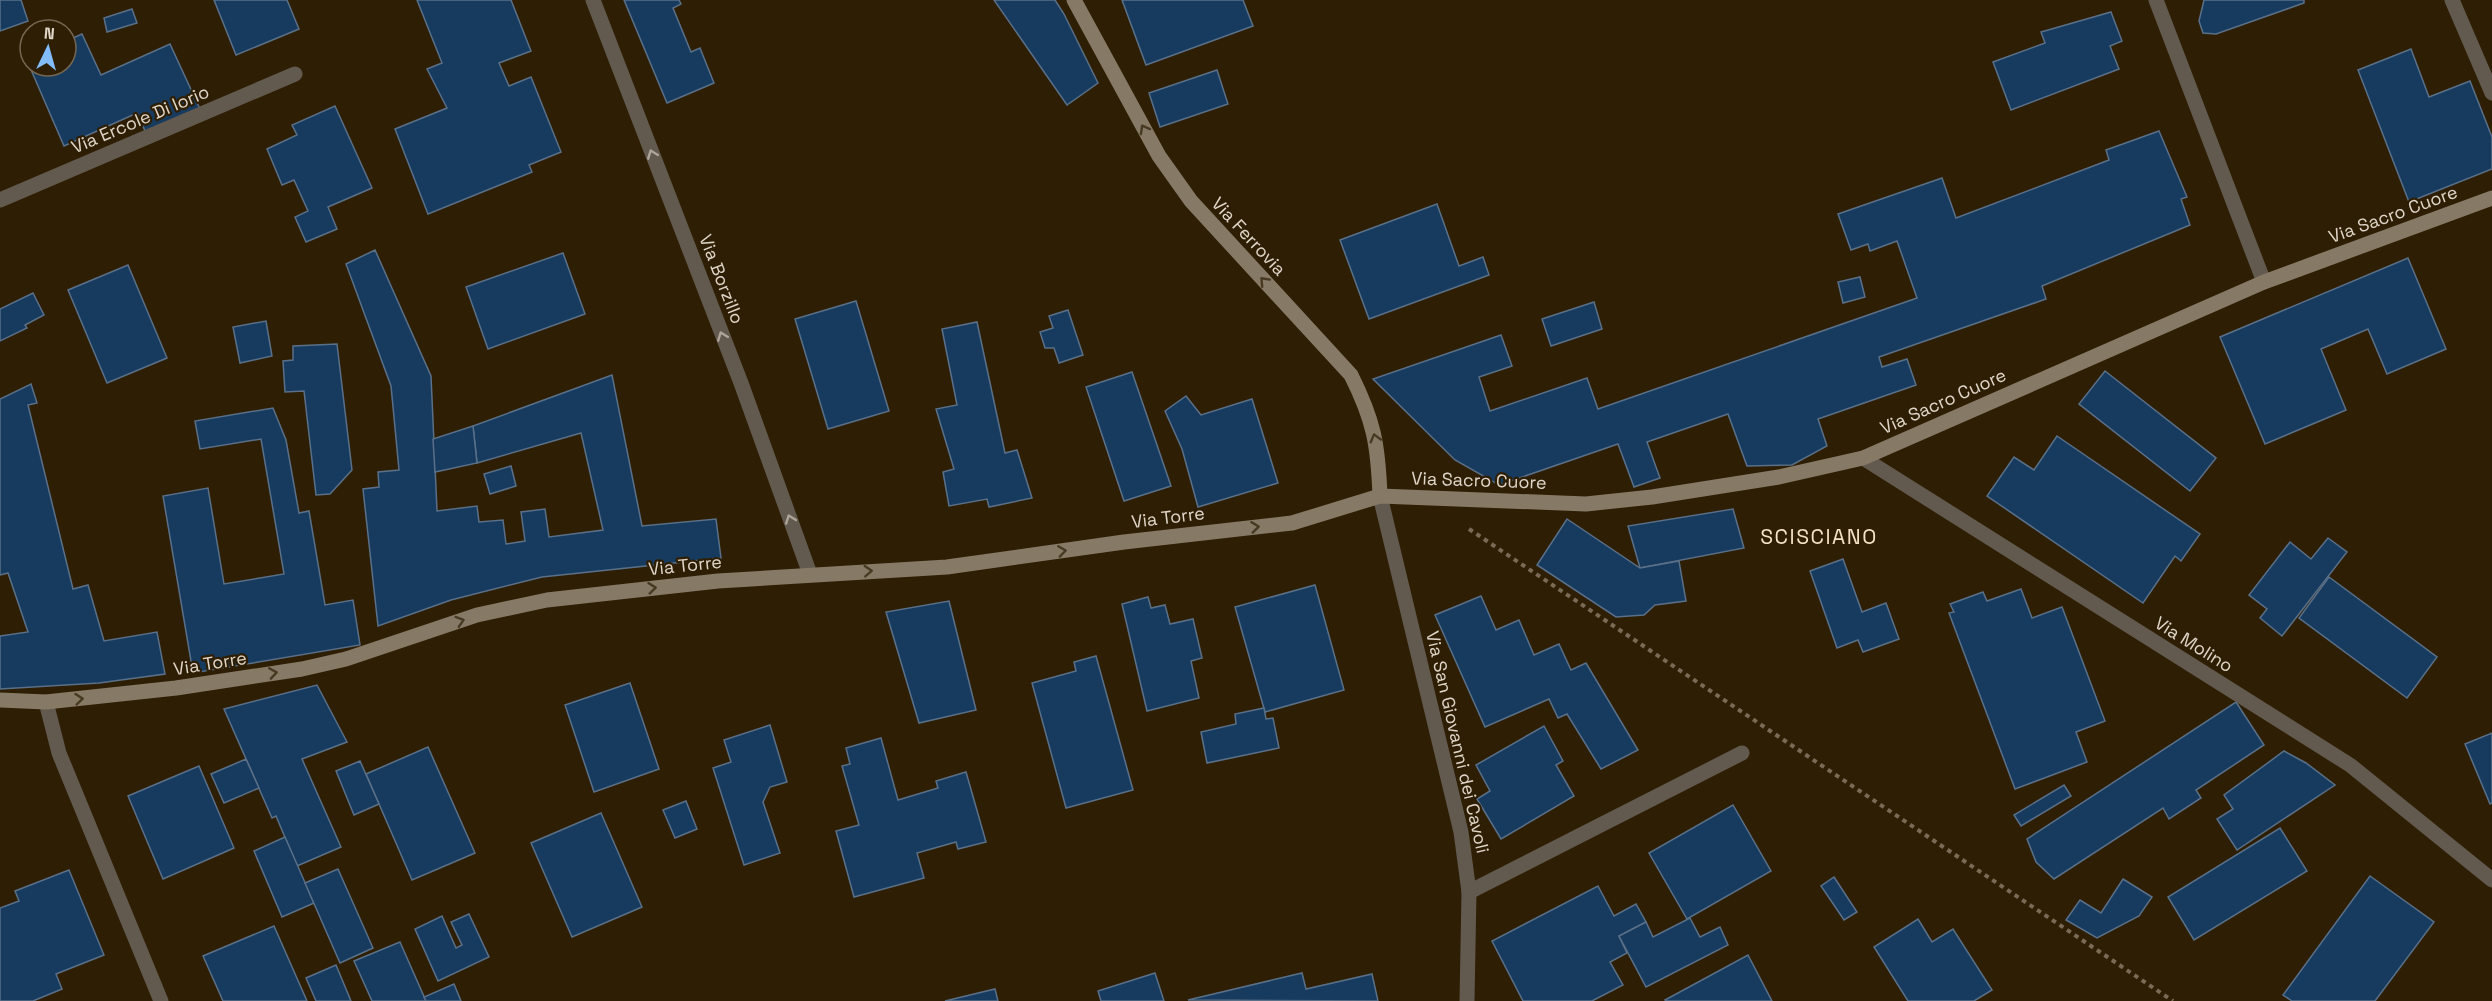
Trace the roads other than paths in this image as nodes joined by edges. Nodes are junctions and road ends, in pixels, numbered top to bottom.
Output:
1 (593, 0) edge
2 (1074, 0) edge
3 (2156, 0) edge
4 (2452, 0) edge
5 (295, 74) dead end
6 (2492, 93) edge
7 (2492, 198) edge
8 (0, 200) edge
9 (2264, 282) junction
10 (1863, 458) junction
11 (1380, 496) junction
12 (810, 574) junction
13 (0, 700) edge
14 (46, 702) junction
15 (1742, 753) dead end
16 (2492, 880) edge
17 (1468, 892) junction
18 (160, 1001) edge
19 (1467, 1001) edge

12 -> 1 street, Via Borzillo
11 -> 2 street, Via Ferrovia
3 - 9 street
4 - 6 street
5 - 8 street, Via Ercole Di Iorio
7 - 9 street, Via Sacro Cuore
9 - 10 street, Via Sacro Cuore
10 - 11 street, Via Sacro Cuore
10 - 16 street, Via Molino
12 -> 11 street, Via Torre
11 - 17 street, Via San Giovanni dei Cavoli
14 -> 12 street, Via Torre
13 - 14 street, Via Torre
14 - 18 street
15 - 17 street
17 - 19 street, Via San Giovanni dei Cavoli

